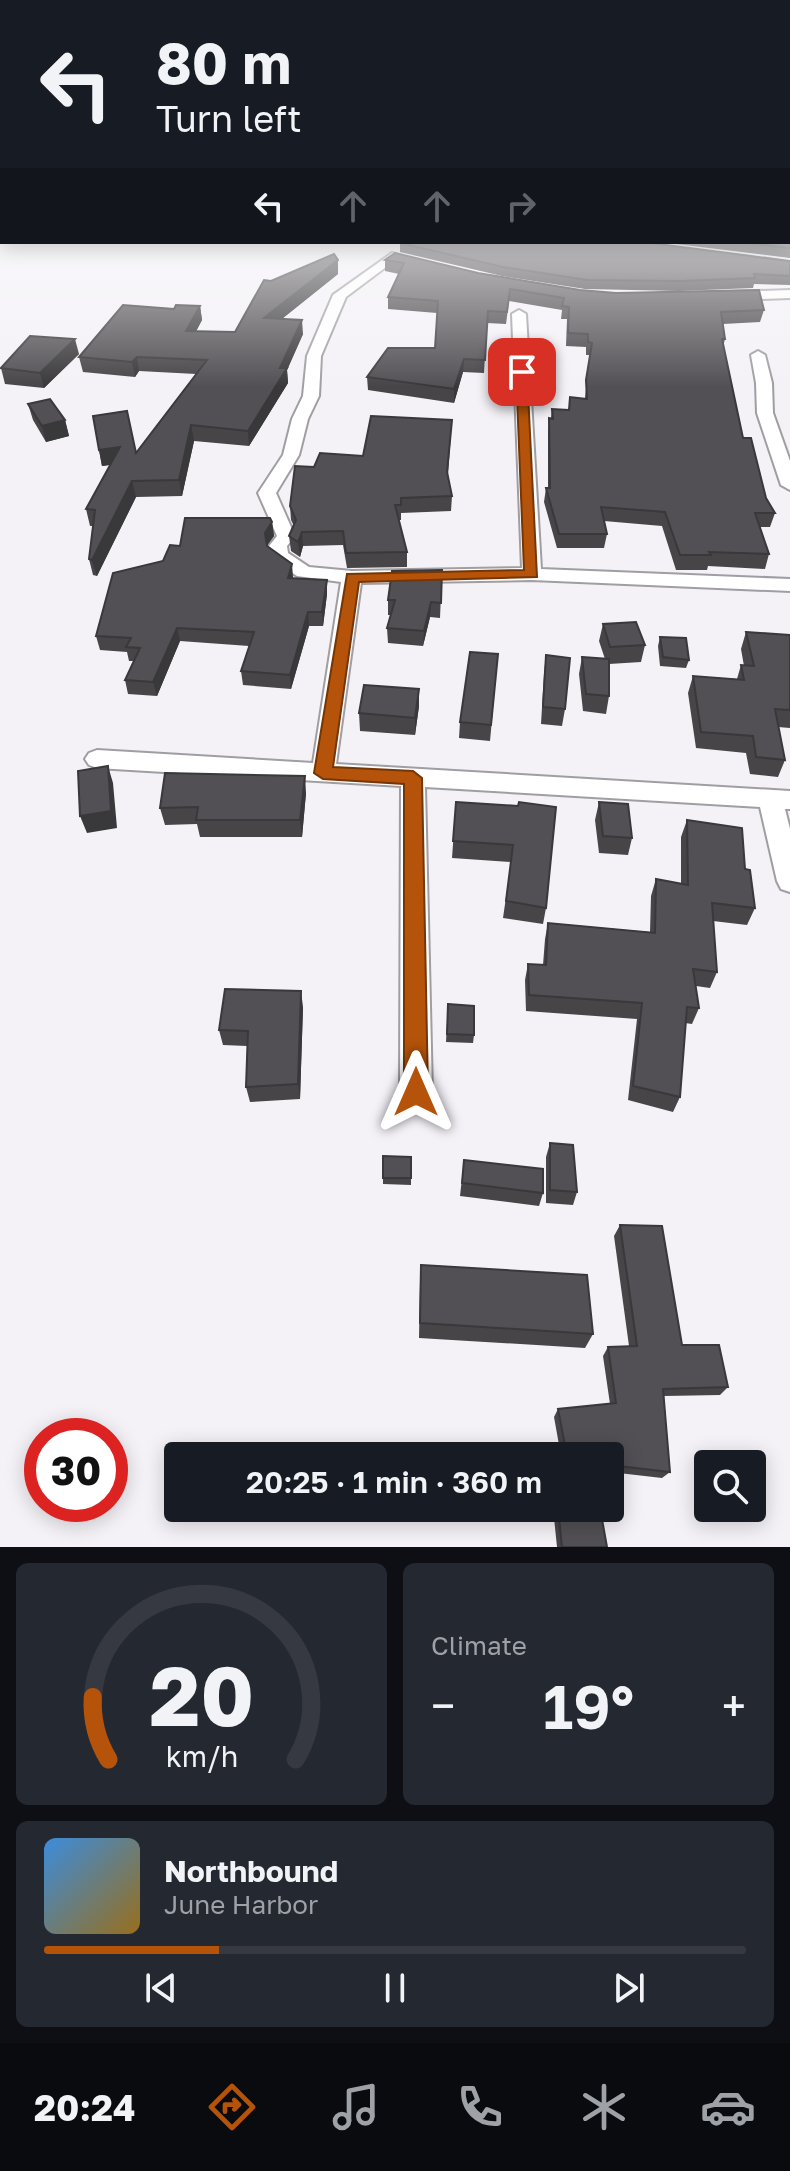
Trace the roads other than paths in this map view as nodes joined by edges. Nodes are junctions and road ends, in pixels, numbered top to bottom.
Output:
1 (435, 268) edge
2 (790, 294) edge
3 (716, 295) edge
4 (519, 314) dead end
5 (758, 355) dead end
6 (790, 485) edge
7 (532, 574) junction
8 (352, 577) junction
9 (790, 585) edge
10 (97, 759) dead end
11 (323, 773) junction
12 (413, 778) junction
13 (780, 799) edge
14 (790, 881) edge
15 (416, 1092) dead end

1 - 8 street
2 - 3 street
4 - 7 street
5 - 6 street
7 - 8 street
7 - 9 street
8 - 11 street
10 - 11 street
11 - 12 street
12 - 13 street
12 - 15 street
13 - 14 street

